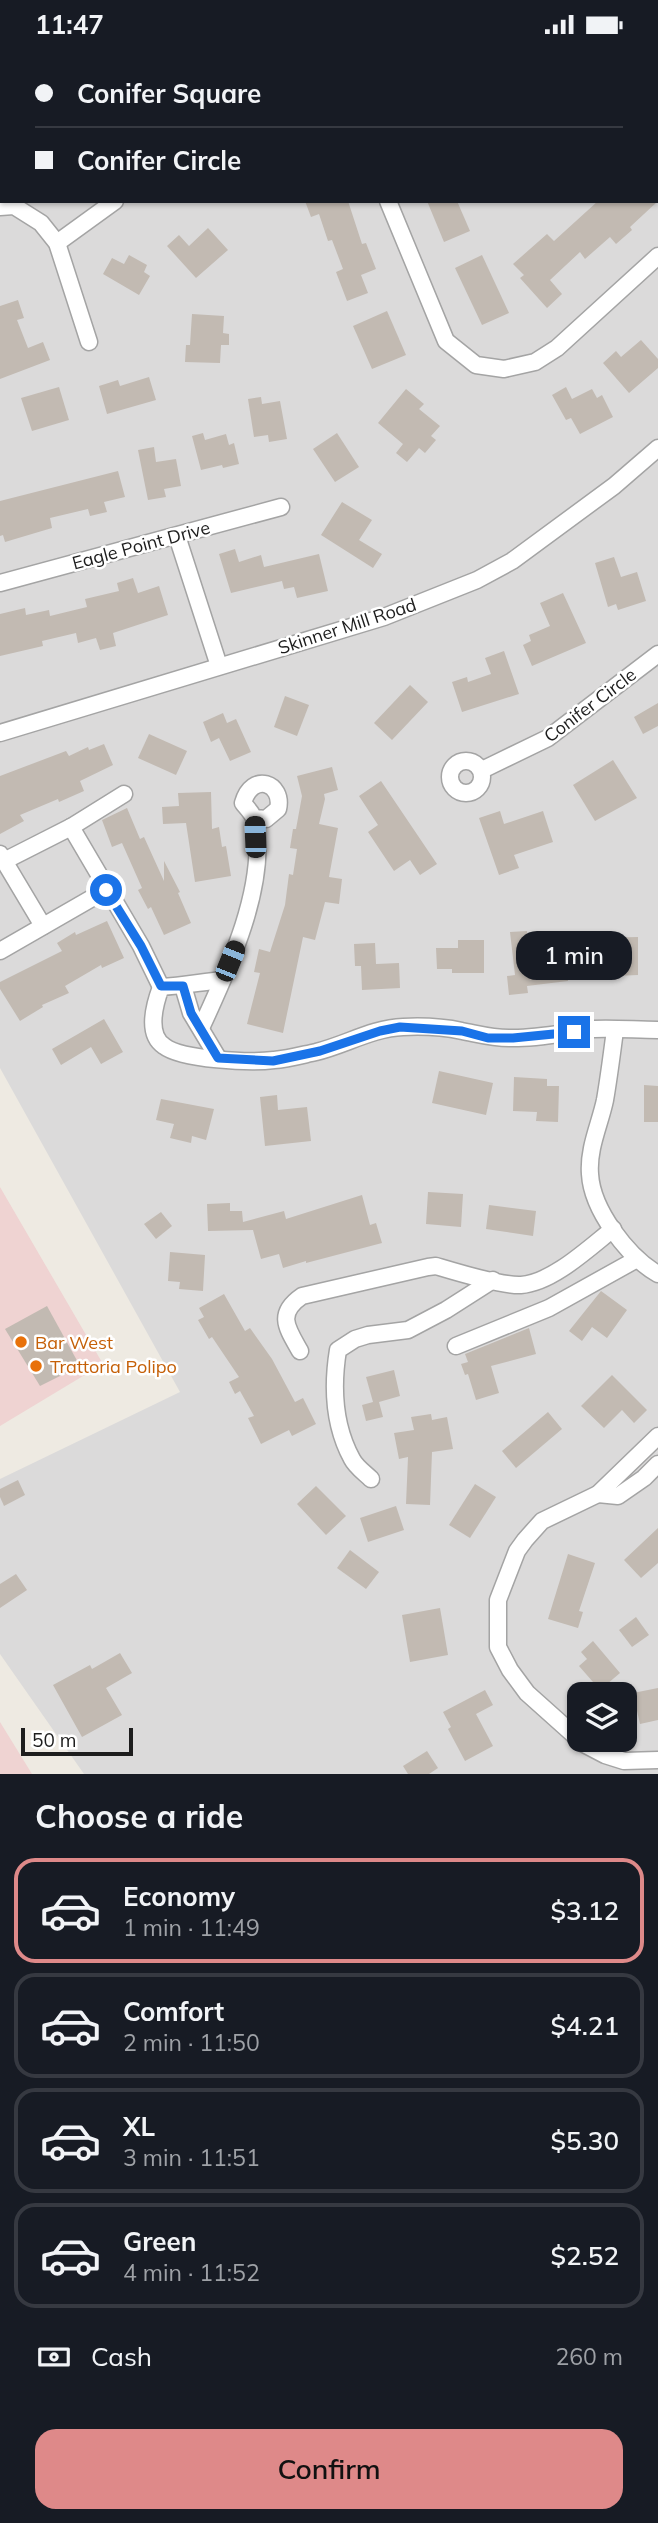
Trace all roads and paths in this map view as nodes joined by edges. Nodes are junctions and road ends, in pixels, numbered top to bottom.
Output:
1 (112, 203) edge
2 (389, 203) edge
3 (0, 207) edge
4 (57, 243) junction
5 (658, 256) edge
6 (89, 342) dead end
7 (658, 448) edge
8 (281, 507) dead end
9 (177, 536) junction
10 (0, 583) edge
11 (658, 654) edge
12 (219, 666) junction
13 (0, 733) edge
14 (482, 770) dead end
15 (124, 794) dead end
16 (255, 818) dead end
17 (71, 827) junction
18 (2, 858) edge
19 (106, 890) junction
20 (43, 926) junction
21 (0, 951) edge
22 (222, 980) junction
23 (161, 986) junction
24 (183, 986) junction
25 (201, 1028) junction
26 (615, 1030) junction
27 (658, 1030) edge
28 (218, 1058) junction
29 (613, 1229) junction
30 (637, 1259) junction
31 (658, 1274) edge
32 (492, 1280) junction
33 (456, 1346) dead end
34 (300, 1351) dead end
35 (658, 1436) edge
36 (658, 1464) edge
37 (371, 1479) dead end
38 (598, 1494) junction
39 (658, 1760) edge

1 - 4 street
2 - 5 street
3 - 4 street
4 - 6 street
7 - 12 street, Skinner Mill Road
8 - 9 street, Eagle Point Drive
9 - 10 street, Eagle Point Drive
9 - 12 street
11 - 14 street, Conifer Circle
12 - 13 street, Skinner Mill Road
15 - 17 street
16 - 22 street
17 - 18 street
17 - 19 street
18 - 20 street
19 - 20 street
19 - 23 street
20 - 21 street
22 - 24 street
22 - 25 street
23 - 24 street
23 - 28 street
24 - 25 street
25 - 28 street
26 - 27 street
26 - 28 street
26 - 29 street
29 - 30 street
29 - 32 street
30 - 31 street
30 - 33 street
32 - 34 street
32 - 37 street
35 - 38 street
36 - 38 street
38 - 39 street

